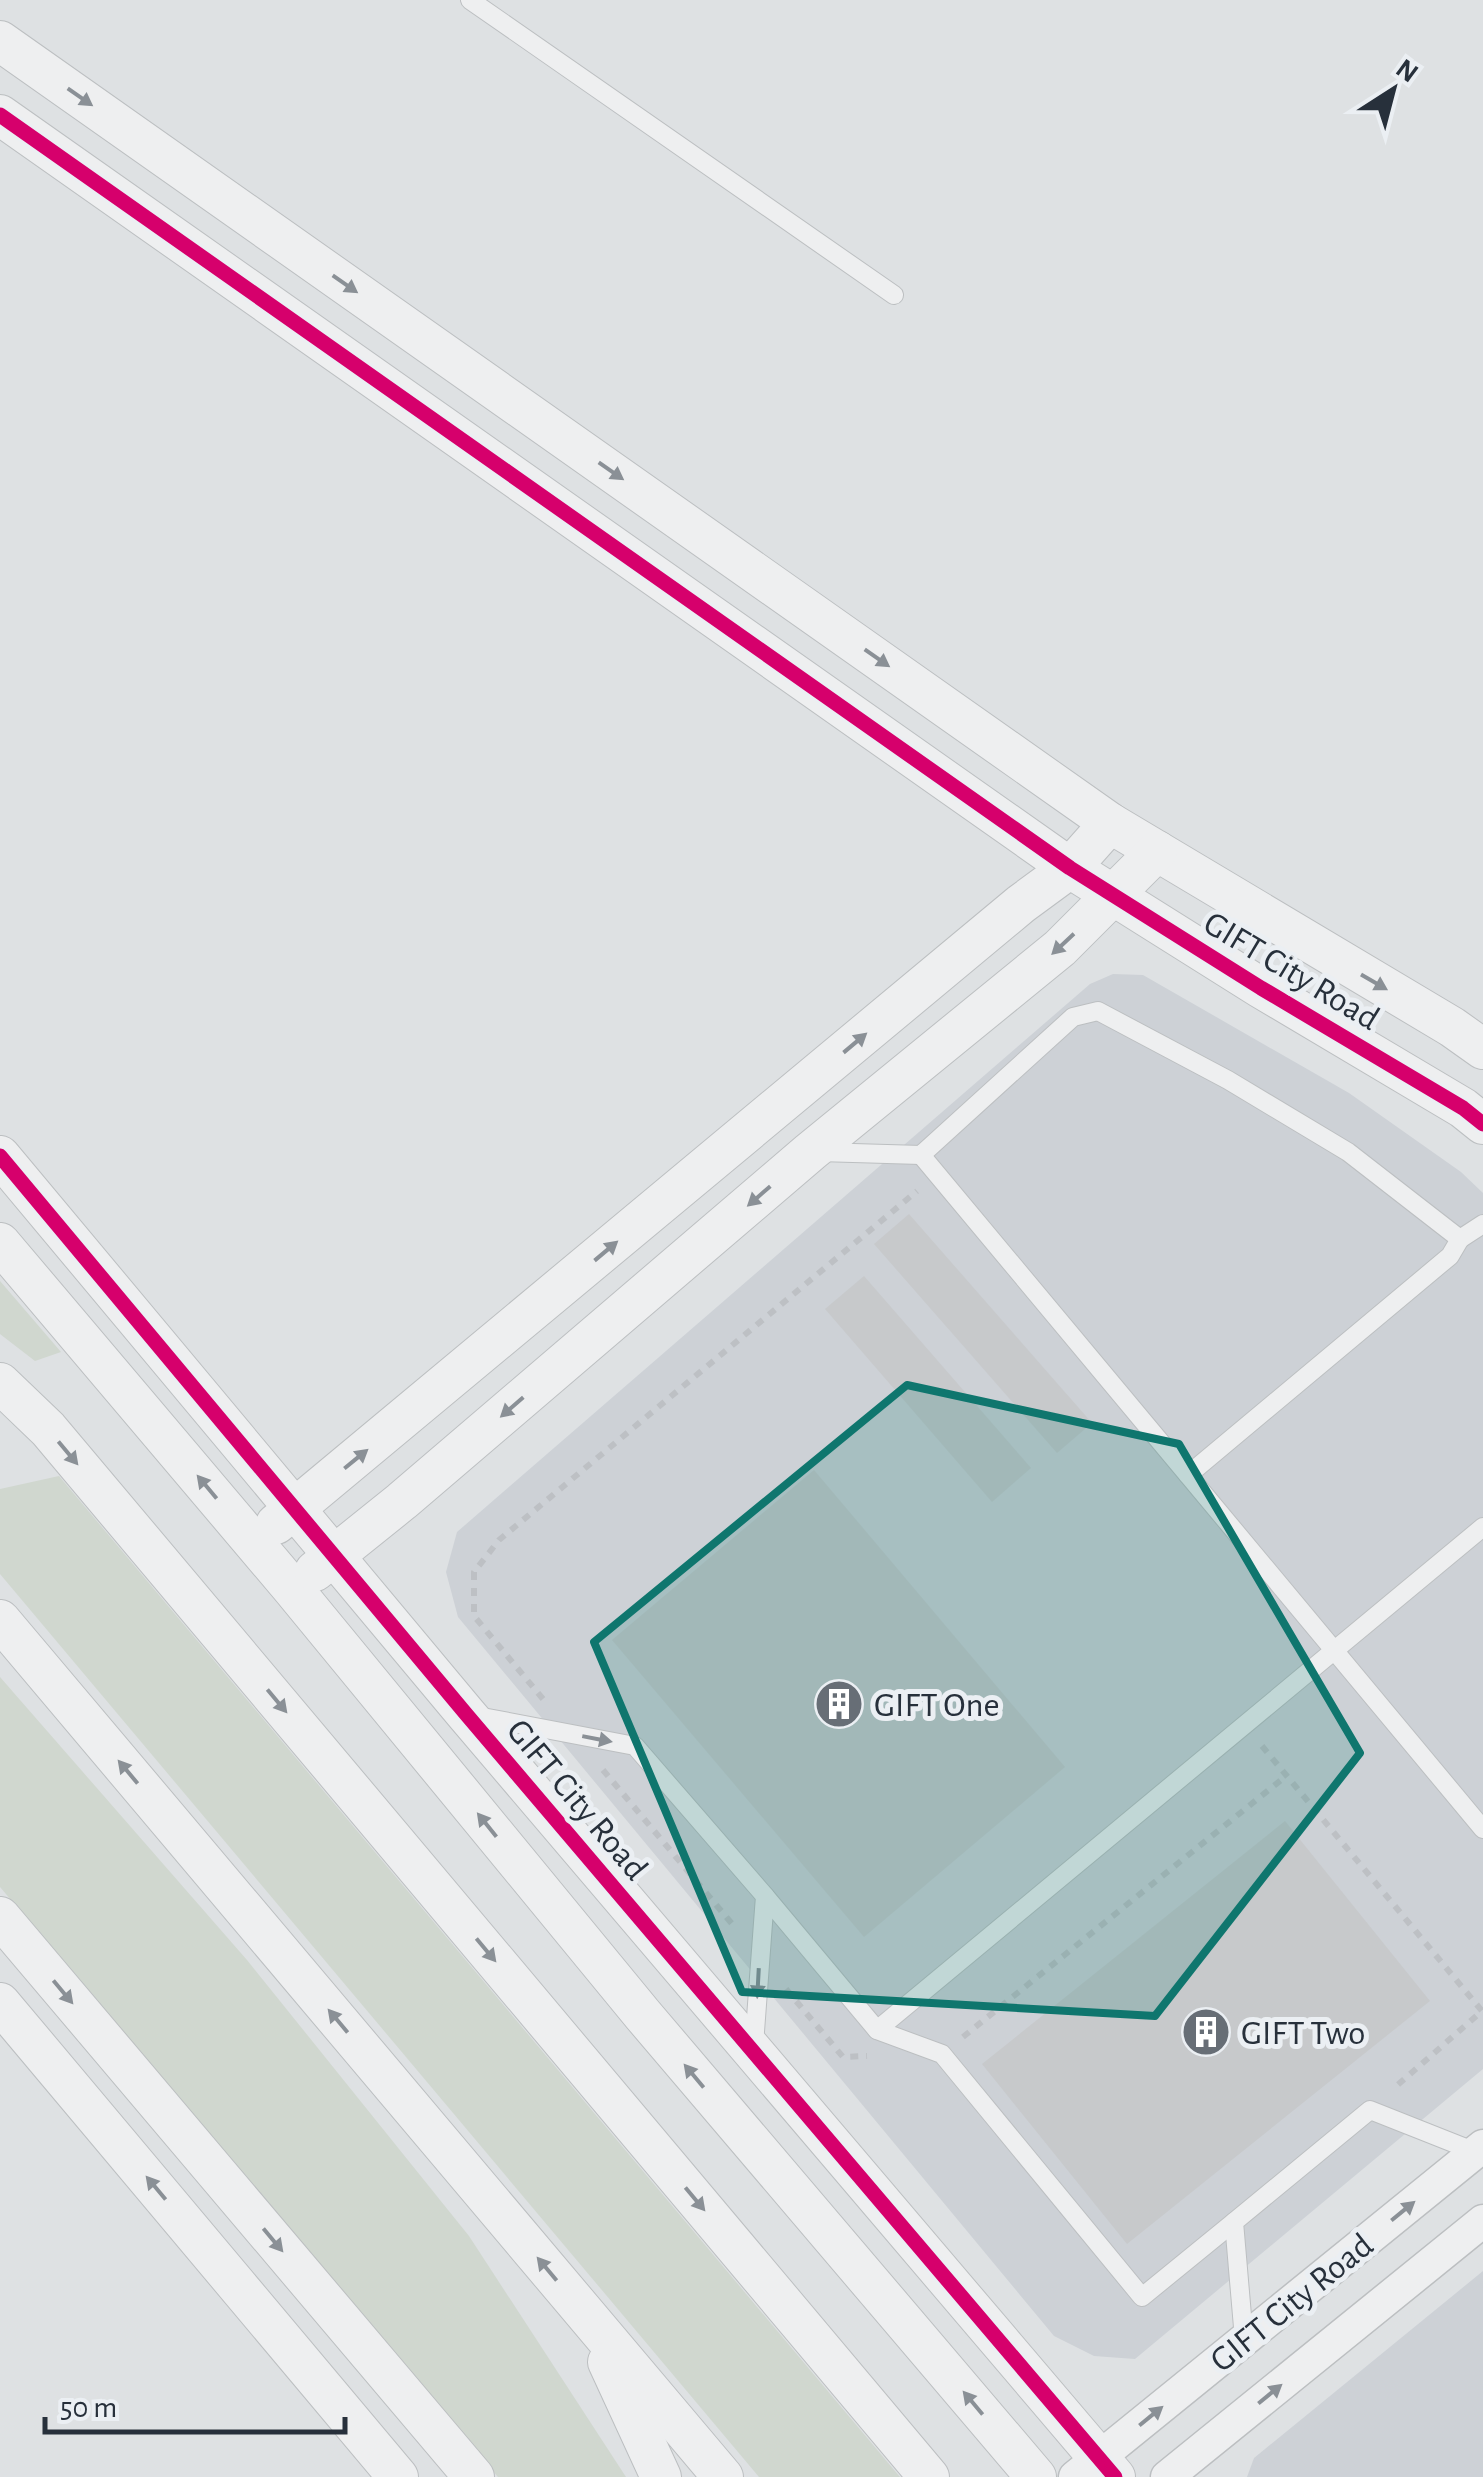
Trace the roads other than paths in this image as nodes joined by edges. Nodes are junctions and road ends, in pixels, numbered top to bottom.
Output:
1 (470, 0) edge
2 (0, 40) edge
3 (0, 115) edge
4 (894, 295) dead end
5 (1110, 823) junction
6 (1157, 851) junction
7 (1070, 868) junction
8 (1112, 896) junction
9 (1483, 1049) edge
10 (1483, 1124) edge
11 (810, 1152) junction
12 (921, 1154) junction
13 (0, 1156) edge
14 (1483, 1224) edge
15 (1460, 1239) junction
16 (0, 1243) edge
17 (0, 1383) edge
18 (1188, 1475) junction
19 (296, 1508) junction
20 (1483, 1527) edge
21 (253, 1542) junction
22 (336, 1555) junction
23 (292, 1588) junction
24 (0, 1620) edge
25 (1334, 1651) junction
26 (466, 1714) junction
27 (1483, 1829) edge
28 (766, 1896) junction
29 (0, 1917) edge
30 (0, 2002) edge
31 (877, 2030) junction
32 (754, 2052) junction
33 (1480, 2149) edge
34 (1483, 2221) edge
35 (1234, 2222) junction
36 (587, 2317) junction
37 (1244, 2340) junction
38 (442, 2440) junction
39 (1096, 2470) edge
40 (399, 2477) edge
41 (474, 2477) edge
42 (661, 2477) edge
43 (723, 2477) edge
44 (929, 2477) edge
45 (1036, 2477) edge
46 (1168, 2477) edge

1 - 4 lane
2 -> 5 street, GIFT City Road
3 - 7 street, GIFT City Road
5 - 6 street, GIFT City Road
5 - 7 street
6 - 8 street
6 -> 9 street, GIFT City Road
7 - 8 street, GIFT City Road
19 -> 7 street
8 - 10 street, GIFT City Road
8 -> 11 street
11 - 12 lane
11 -> 22 street
12 - 15 lane
12 - 18 lane
13 - 19 street, GIFT City Road
14 - 15 lane
15 - 18 lane
21 -> 16 street
17 -> 44 street
18 - 25 lane
19 - 21 street
19 - 22 street, GIFT City Road
20 - 25 lane
21 - 23 street
22 - 23 street
22 - 26 street, GIFT City Road
45 -> 23 street
36 -> 24 street
25 - 27 lane
25 - 31 lane
26 -> 28 lane
26 - 32 street, GIFT City Road
28 - 31 lane
28 -> 32 lane
29 -> 38 street
40 -> 30 street
31 - 35 lane
32 - 39 street, GIFT City Road
33 - 35 lane
37 -> 33 street, GIFT City Road
46 -> 34 street, GIFT City Road
35 - 37 lane
36 - 42 street
36 - 43 street
39 -> 37 street, GIFT City Road
38 - 40 street
38 - 41 street

